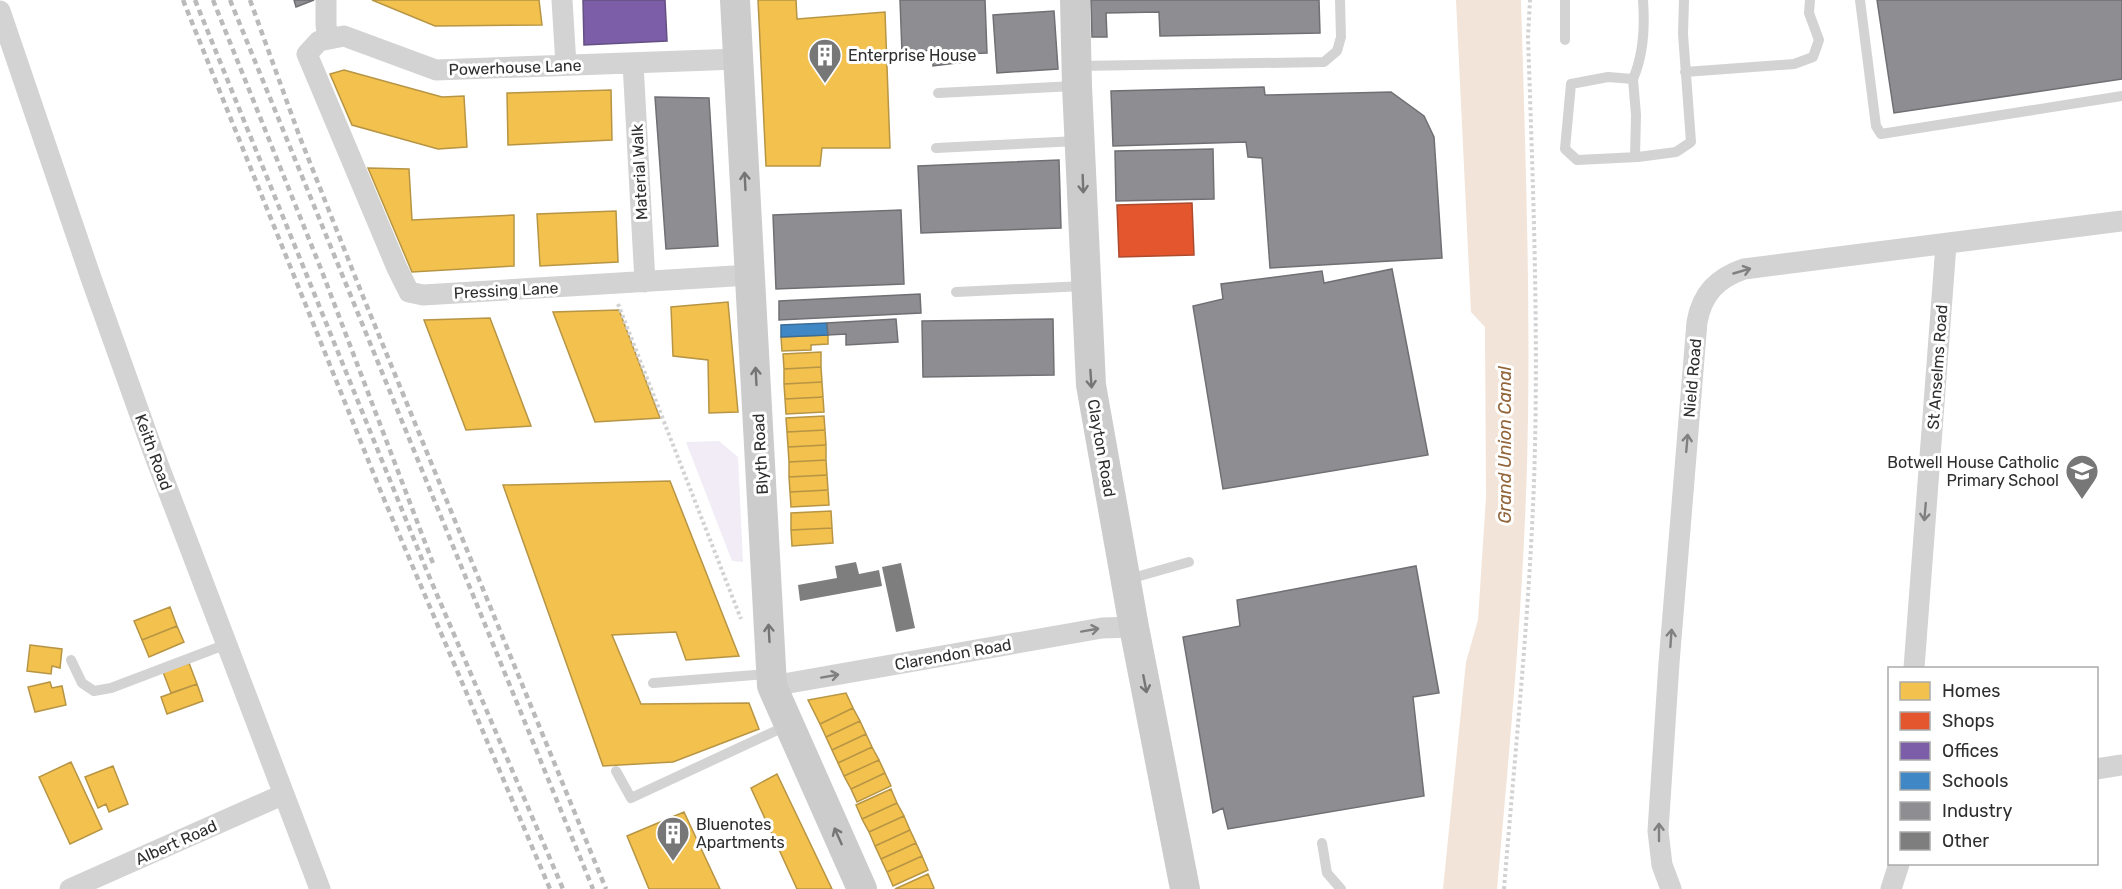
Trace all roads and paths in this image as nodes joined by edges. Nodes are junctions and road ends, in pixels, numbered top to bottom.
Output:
1 (326, 0) edge
2 (562, 0) edge
3 (735, 0) edge
4 (1075, 0) edge
5 (1340, 0) edge
6 (1530, 0) edge
7 (1565, 0) edge
8 (1643, 0) edge
9 (1684, 0) edge
10 (1810, 0) edge
11 (1860, 0) edge
12 (0, 11) edge
13 (328, 39) junction
14 (1565, 40) dead end
15 (738, 59) junction
16 (633, 63) junction
17 (566, 65) junction
18 (1685, 72) junction
19 (1078, 76) junction
20 (1633, 79) junction
21 (938, 93) dead end
22 (2122, 96) edge
23 (1081, 141) junction
24 (936, 148) dead end
25 (1635, 157) junction
26 (2122, 221) edge
27 (1947, 245) junction
28 (750, 275) junction
29 (645, 282) junction
30 (610, 284) junction
31 (1087, 286) junction
32 (956, 292) dead end
33 (1189, 562) dead end
34 (1125, 580) junction
35 (741, 619) dead end
36 (1134, 627) junction
37 (227, 644) junction
38 (71, 660) dead end
39 (1914, 667) edge
40 (772, 680) junction
41 (653, 683) dead end
42 (789, 724) junction
43 (2122, 765) edge
44 (2098, 769) edge
45 (616, 771) dead end
46 (282, 795) junction
47 (1322, 843) dead end
48 (1899, 865) edge
49 (70, 889) edge
50 (320, 889) edge
51 (862, 889) edge
52 (1185, 889) edge
53 (1341, 889) edge
54 (1504, 889) edge
55 (1671, 889) edge
56 (1891, 889) edge

1 - 13 street
2 - 17 street
3 - 15 street, Blyth Road
4 - 19 street, Clayton Road
5 - 19 lane
6 - 54 path
7 - 14 lane
8 - 20 lane
9 - 18 lane
10 - 18 lane
11 - 22 lane
12 - 37 street, Keith Road
13 - 17 street, Powerhouse Lane
13 - 30 street, Pressing Lane
15 - 16 street, Powerhouse Lane
28 -> 15 street, Blyth Road
16 - 17 street, Powerhouse Lane
16 - 29 street, Material Walk
18 - 25 lane
19 - 21 lane
19 - 23 street, Clayton Road
20 - 25 lane
20 - 25 lane
23 - 24 lane
23 -> 31 street, Clayton Road
26 - 27 street, Nield Road
27 -> 39 street, St Anselms Road
55 -> 27 street, Nield Road
28 - 29 street, Pressing Lane
40 -> 28 street, Blyth Road
29 - 30 street, Pressing Lane
30 - 35 path
31 - 32 lane
31 -> 34 street, Clayton Road
33 - 34 lane
34 - 36 street, Clayton Road
40 -> 36 street, Clarendon Road
36 -> 52 street, Clayton Road
37 - 38 lane
37 - 46 street, Keith Road
40 - 41 lane
40 - 42 street, Blyth Road
42 - 45 lane
51 -> 42 street, Blyth Road
43 - 44 street
46 - 49 street, Albert Road
46 - 50 street, Keith Road
47 - 53 lane
48 - 56 street

